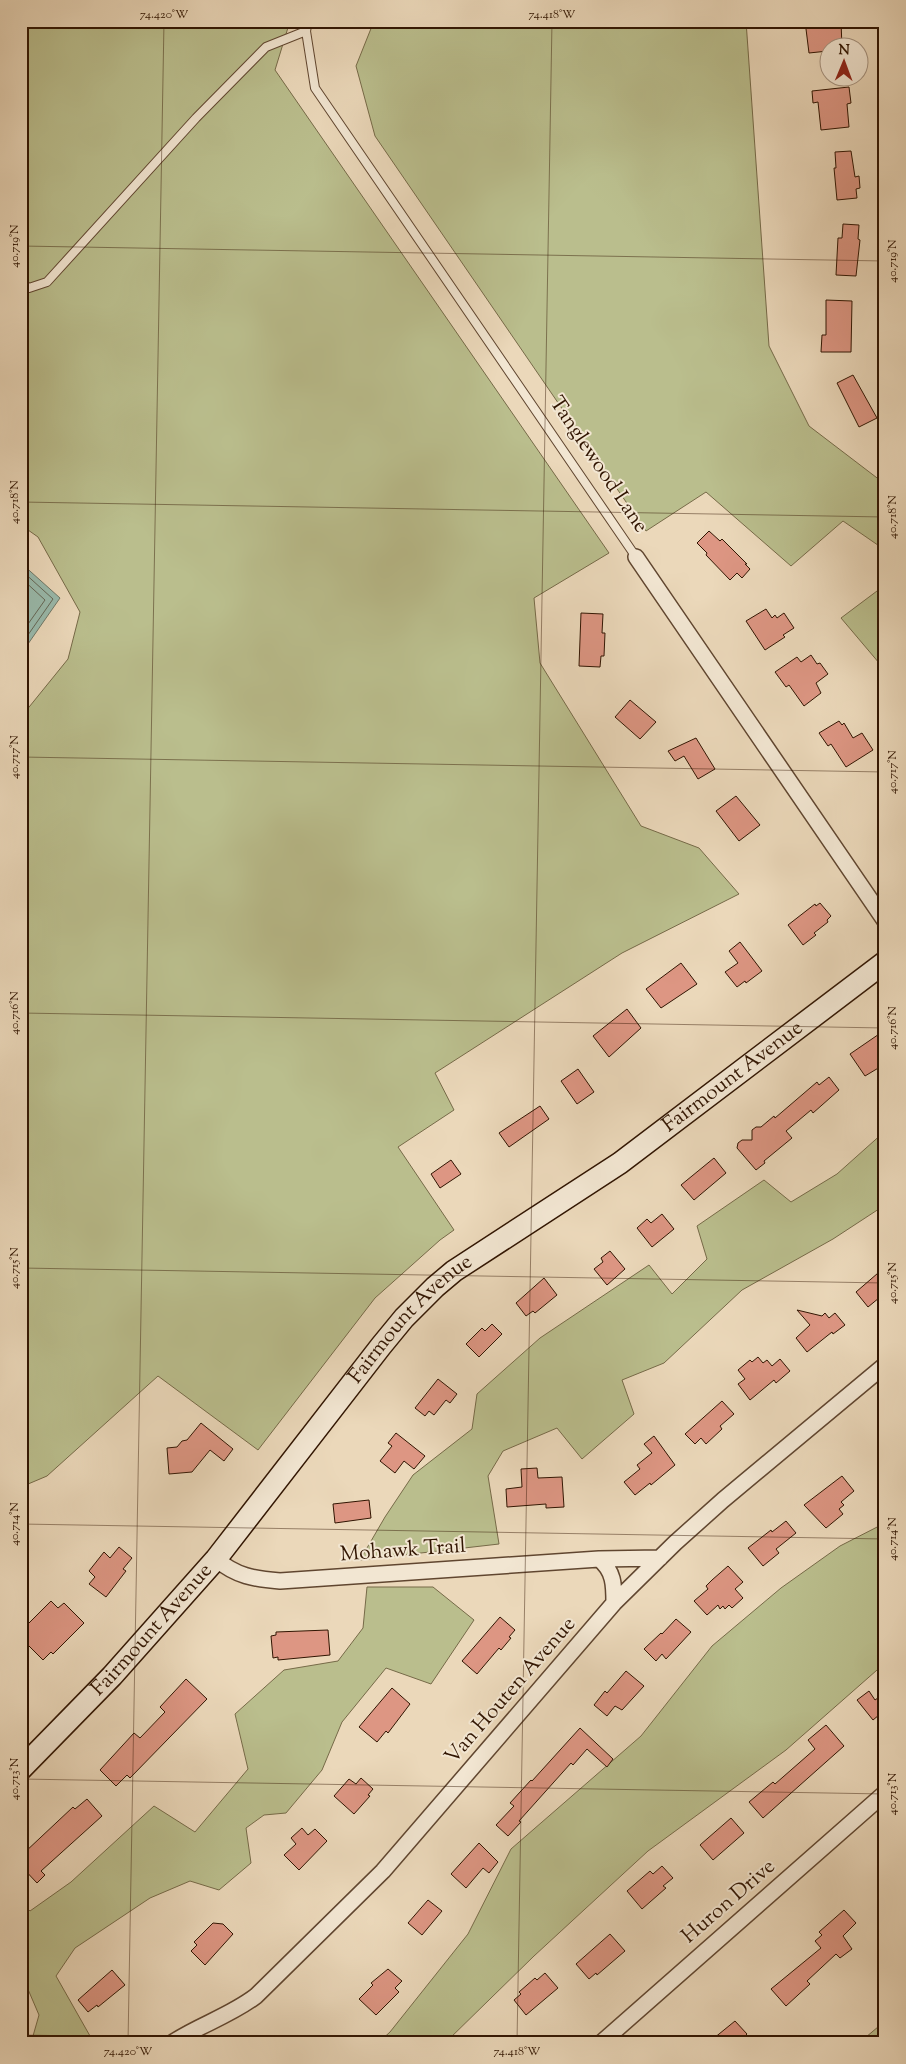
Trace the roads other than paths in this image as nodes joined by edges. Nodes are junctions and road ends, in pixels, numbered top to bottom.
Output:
1 (308, 21) edge
2 (306, 31) junction
3 (21, 283) edge
4 (636, 557) joint
5 (885, 921) edge
6 (885, 962) edge
7 (881, 1374) edge
8 (660, 1558) junction
9 (599, 1559) junction
10 (216, 1560) junction
11 (614, 1603) junction
12 (21, 1769) edge
13 (885, 1793) edge
14 (172, 2043) edge
15 (601, 2043) edge

1 - 2 lane, Tanglewood Lane
2 - 3 lane
2 - 4 lane, Tanglewood Lane
4 - 5 street, Tanglewood Lane
6 - 10 main road, Fairmount Avenue
7 - 8 street, Van Houten Avenue
8 - 9 street, Mohawk Trail
8 - 11 street, Van Houten Avenue
9 - 10 street, Mohawk Trail
9 - 11 street
10 - 12 main road, Fairmount Avenue
11 - 14 street, Van Houten Avenue
13 - 15 street, Huron Drive

